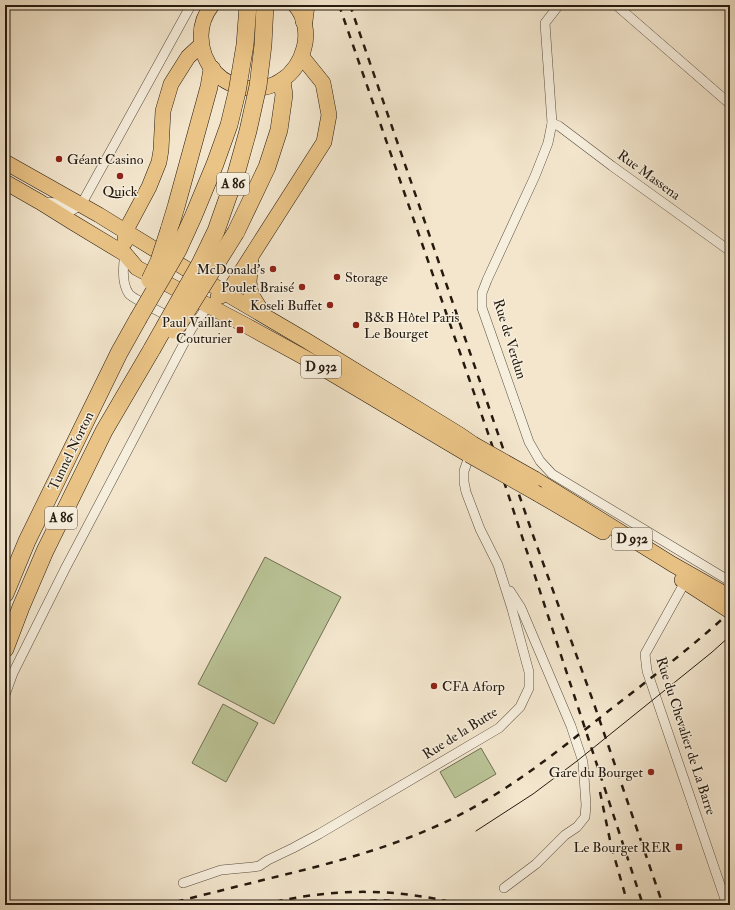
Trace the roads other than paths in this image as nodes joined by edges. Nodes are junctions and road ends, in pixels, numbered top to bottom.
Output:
1 (190, 5) edge
2 (212, 5) edge
3 (248, 5) edge
4 (265, 5) edge
5 (295, 5) edge
6 (559, 5) edge
7 (616, 5) edge
8 (305, 13) edge
9 (202, 45) junction
10 (302, 57) junction
11 (212, 69) junction
12 (282, 81) junction
13 (730, 104) edge
14 (552, 123) junction
15 (5, 162) edge
16 (5, 182) edge
17 (40, 202) junction
18 (81, 205) junction
19 (125, 232) junction
20 (730, 251) edge
21 (125, 254) junction
22 (252, 256) junction
23 (217, 299) junction
24 (264, 316) junction
25 (138, 319) junction
26 (192, 328) junction
27 (152, 349) junction
28 (471, 449) junction
29 (503, 581) junction
30 (685, 582) junction
31 (730, 590) edge
32 (5, 594) edge
33 (730, 597) edge
34 (730, 611) edge
35 (5, 649) edge
36 (5, 695) edge
37 (183, 883) dead end
38 (504, 888) dead end
39 (727, 905) edge

1 - 18 street
2 - 9 main road
3 - 25 highway, A 86, bridge
4 - 27 highway, A 86, bridge
5 - 8 main road
6 - 14 street, Rue de Verdun
7 - 13 street
8 - 10 main road
9 - 11 main road
9 - 19 main road
10 - 12 main road
10 - 22 main road
11 - 12 main road
11 - 25 highway, bridge
12 - 27 highway, bridge
14 - 20 street, Rue Massena
14 - 31 street, Rue de Verdun
15 - 18 main road, D 932
16 - 17 main road, D 932
17 - 18 street
17 - 21 main road, D 932
18 - 19 main road, D 932
19 - 21 main road
19 - 23 main road, D 932
21 - 23 main road, D 932
21 - 26 street
22 - 23 main road
22 - 24 main road
23 - 24 main road, D 932
23 - 26 street
23 - 28 main road, D 932
24 - 28 main road, D 932
25 - 32 highway, Tunnel Norton / A 86
26 - 36 street
27 - 35 highway, A 86
28 - 29 street, Rue de la Butte
28 - 30 main road, D 932, bridge
28 - 33 main road, D 932, bridge
29 - 37 street, Rue de la Butte
29 - 38 street
30 - 34 main road, D 932
30 - 39 street, Rue du Chevalier de La Barre

